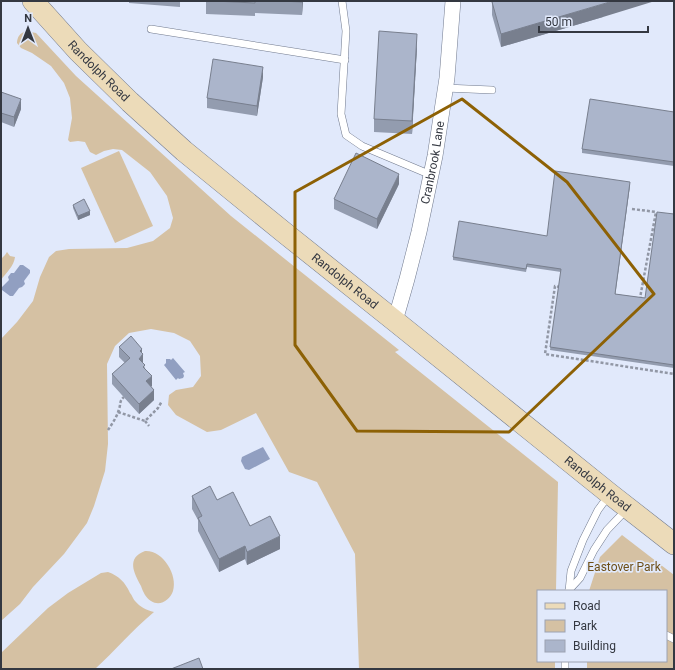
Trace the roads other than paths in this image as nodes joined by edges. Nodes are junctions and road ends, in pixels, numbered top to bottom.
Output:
1 (33, 1) edge
2 (342, 1) edge
3 (453, 1) edge
4 (151, 29) dead end
5 (345, 60) junction
6 (445, 88) junction
7 (492, 90) dead end
8 (431, 175) junction
9 (395, 321) junction
10 (610, 494) junction
11 (628, 508) junction
12 (674, 544) edge
13 (569, 590) edge
14 (570, 590) edge

1 - 9 main road, Randolph Road
2 - 5 lane
3 - 6 street, Cranbrook Lane
4 - 5 lane
5 - 8 lane
6 - 7 lane
6 - 8 street, Cranbrook Lane
8 - 9 street, Cranbrook Lane
9 - 10 main road, Randolph Road
10 - 11 main road, Randolph Road
10 - 13 lane
11 - 12 main road, Randolph Road
11 - 14 lane

